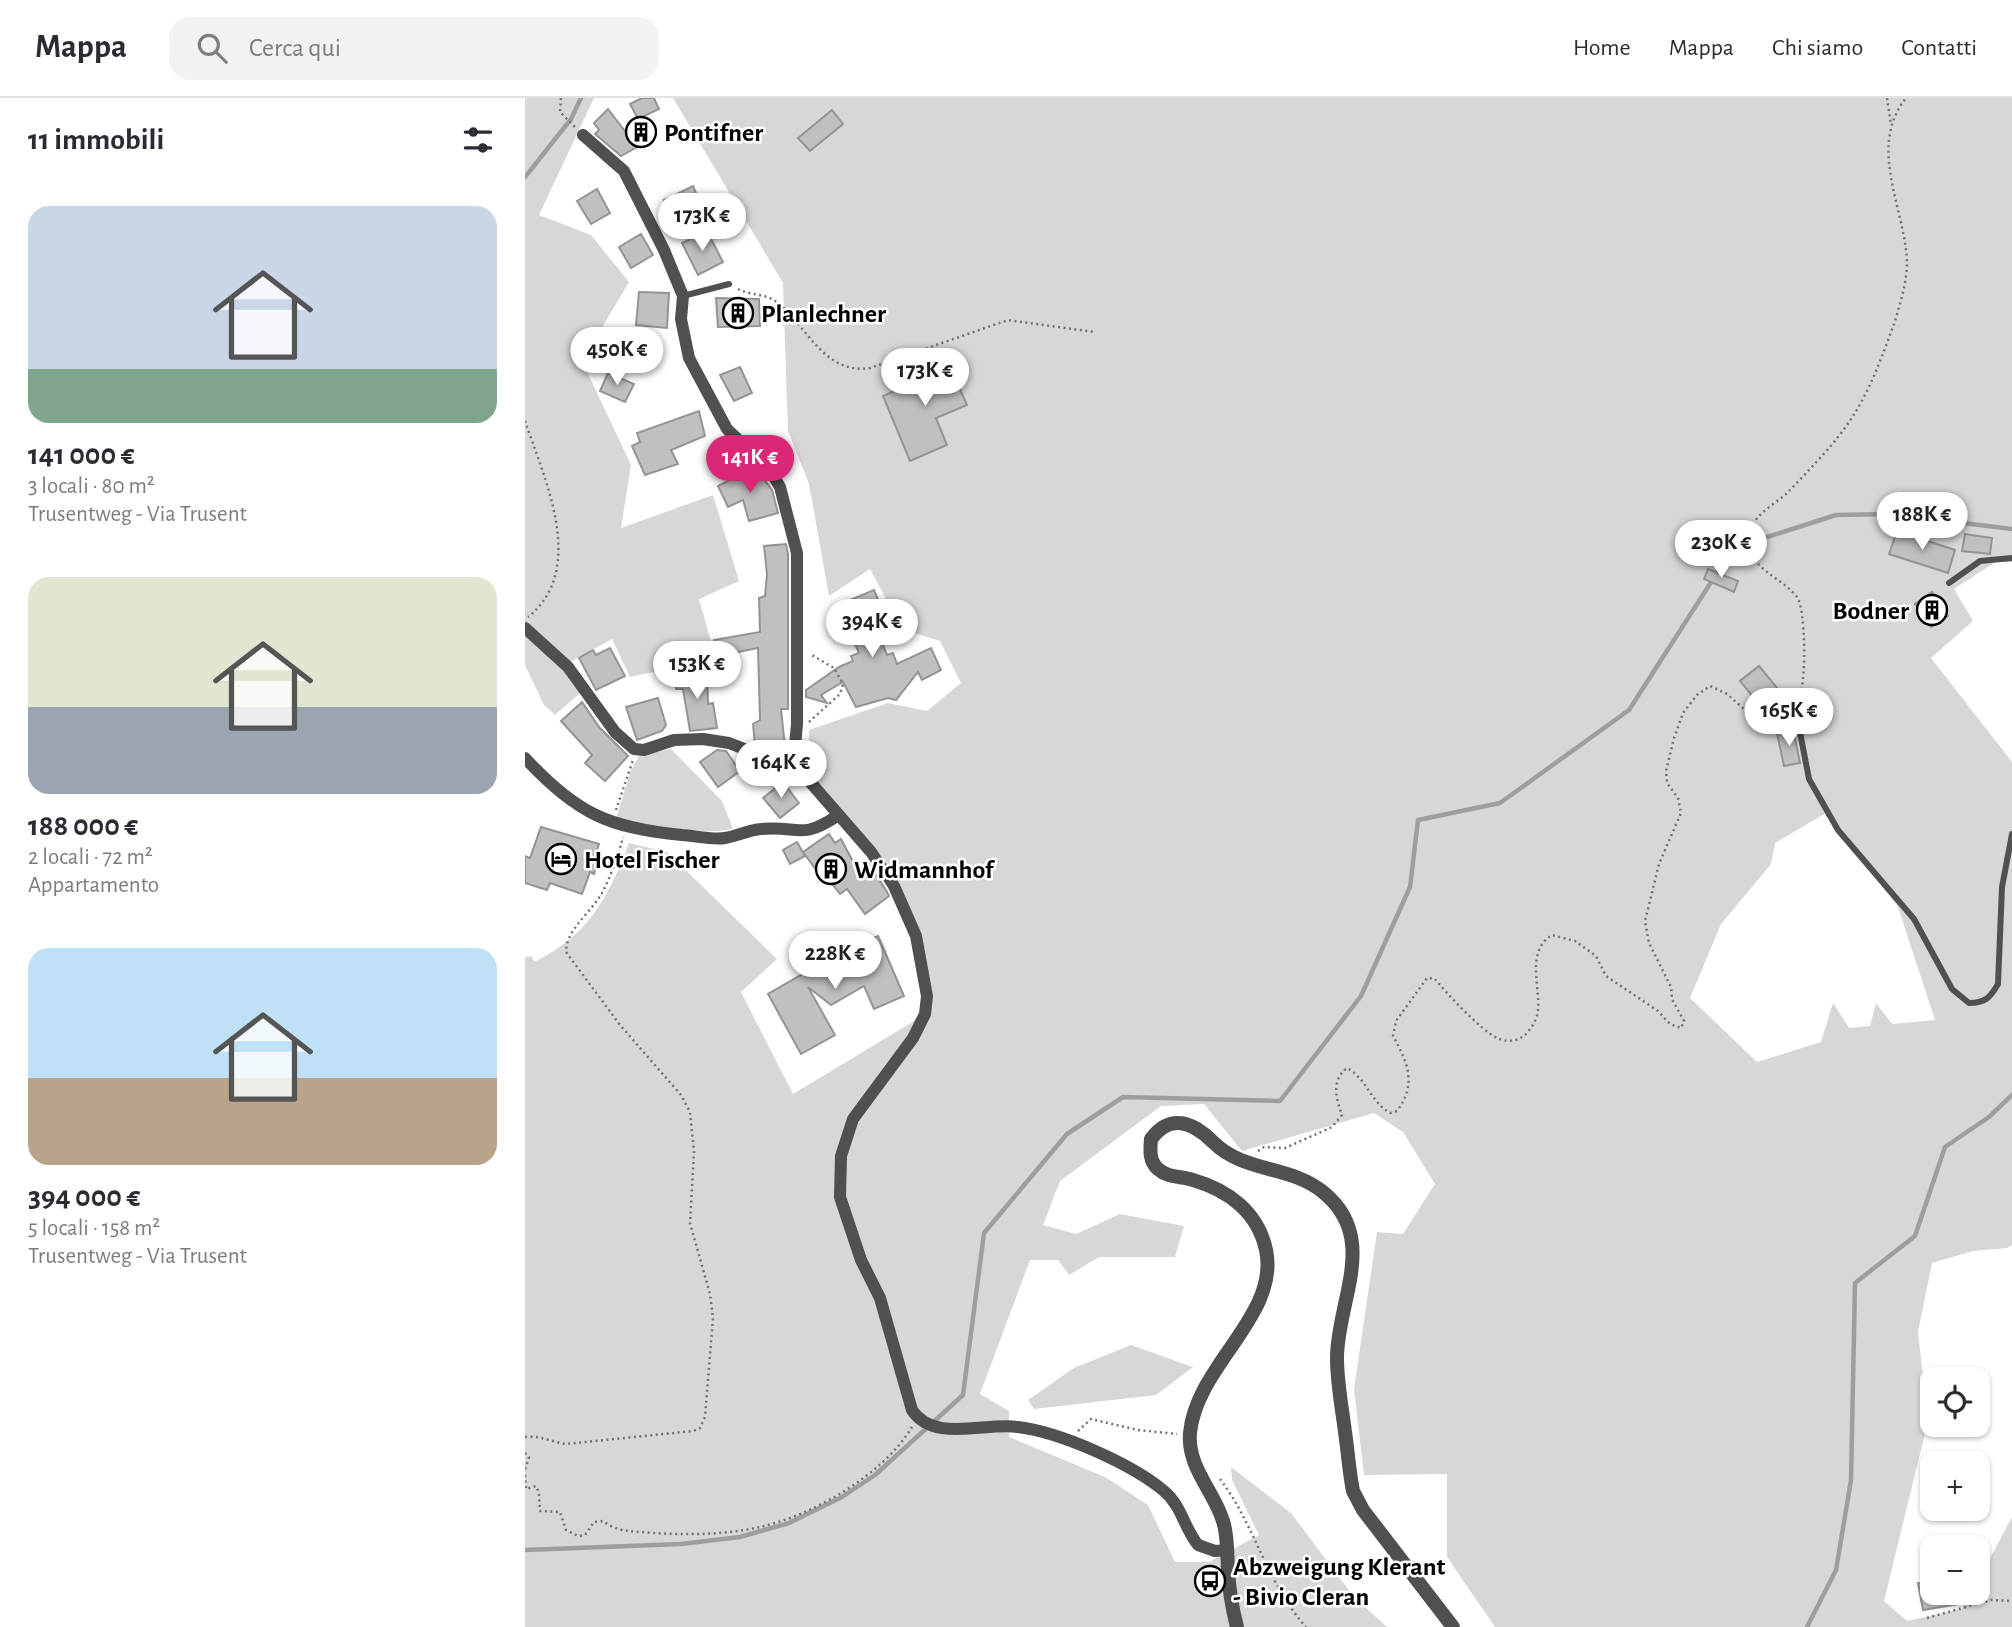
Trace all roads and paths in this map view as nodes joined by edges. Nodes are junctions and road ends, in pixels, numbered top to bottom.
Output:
1 (561, 98) edge
2 (1887, 98) edge
3 (1906, 98) edge
4 (1891, 128) junction
5 (580, 132) joint
6 (729, 284) joint
7 (683, 296) junction
8 (1094, 332) dead end
9 (525, 421) edge
10 (2012, 558) edge
11 (1949, 583) dead end
12 (525, 619) edge
13 (525, 628) edge
14 (796, 645) junction
15 (1794, 701) junction
16 (797, 724) junction
17 (639, 750) junction
18 (794, 757) junction
19 (525, 758) edge
20 (837, 816) junction
21 (611, 823) junction
22 (626, 828) junction
23 (2012, 834) edge
24 (1249, 1166) junction
25 (920, 1420) junction
26 (1189, 1435) junction
27 (525, 1437) edge
28 (1068, 1440) junction
29 (525, 1453) edge
30 (525, 1472) edge
31 (1218, 1477) dead end
32 (1227, 1550) junction
33 (2012, 1601) edge
34 (1927, 1618) dead end
35 (1237, 1627) edge
36 (1306, 1627) edge
37 (1454, 1627) edge

1 - 5 path
2 - 4 path
3 - 4 path
4 - 15 path
5 - 7 street
6 - 7 lane
6 - 8 path
7 - 14 street
9 - 12 path
10 - 11 lane
13 - 17 street
14 - 16 street
14 - 16 path
15 - 23 lane
15 - 24 path
16 - 18 street
17 - 18 street
17 - 21 path
18 - 20 street
19 - 21 street
20 - 22 street
20 - 25 street
21 - 22 street
22 - 27 path
24 - 26 street
24 - 37 street
25 - 28 street
25 - 30 path
26 - 28 path
26 - 32 street
28 - 32 street
29 - 30 path
31 - 36 path
32 - 35 street
33 - 34 path

